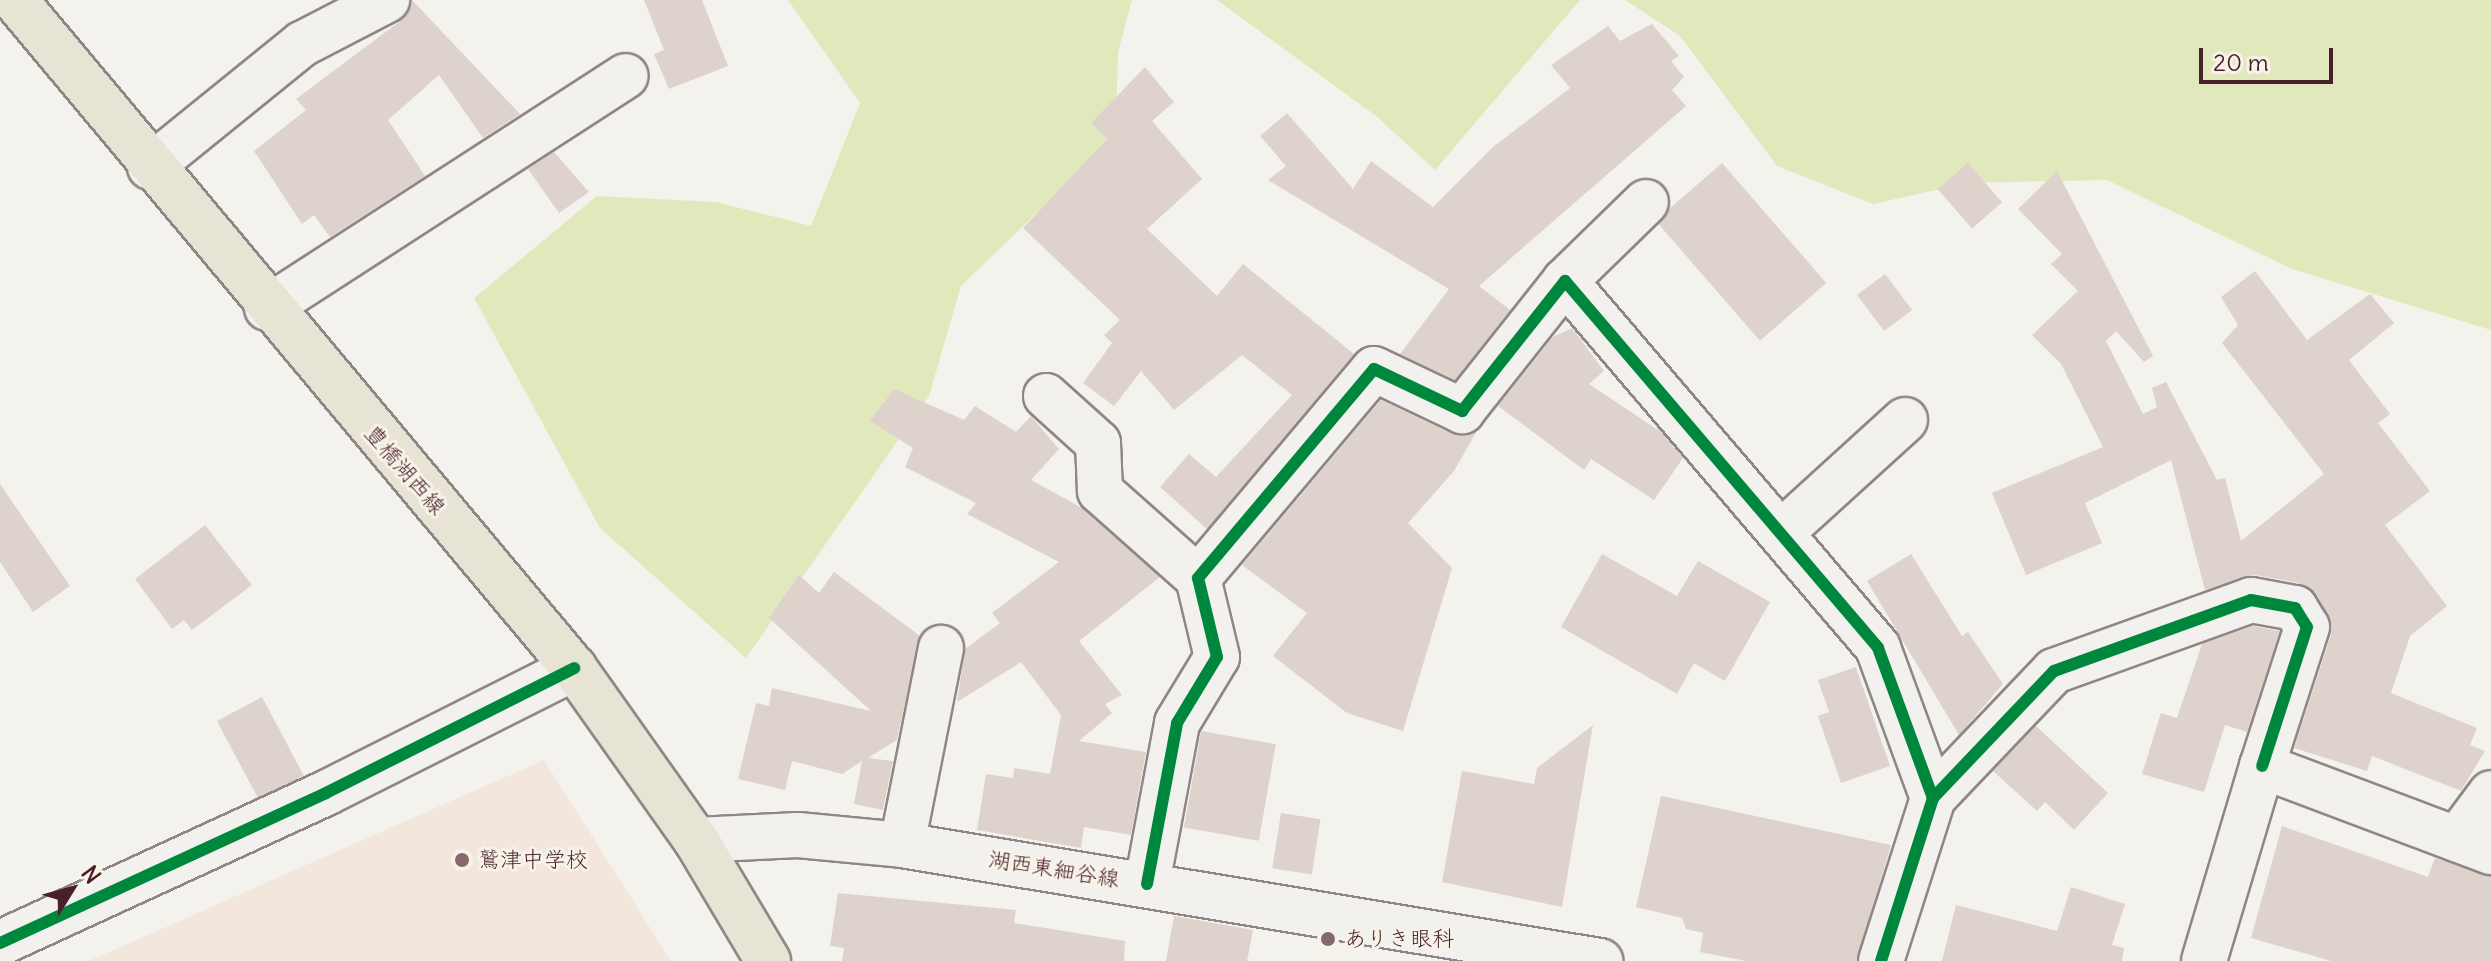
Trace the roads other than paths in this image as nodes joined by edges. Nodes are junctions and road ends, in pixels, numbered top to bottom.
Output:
1 (15, 0) edge
2 (387, 0) edge
3 (349, 12) edge
4 (625, 76) dead end
5 (150, 167) junction
6 (1646, 202) dead end
7 (1565, 281) junction
8 (267, 308) junction
9 (1046, 396) dead end
10 (1905, 420) dead end
11 (1783, 531) junction
12 (1198, 578) junction
13 (941, 648) dead end
14 (574, 668) junction
15 (2262, 766) junction
16 (2491, 793) edge
17 (1933, 798) junction
18 (696, 840) junction
19 (902, 845) junction
20 (2474, 845) edge
21 (1147, 884) junction
22 (0, 943) edge
23 (768, 961) edge
24 (1600, 961) edge
25 (1881, 961) edge
26 (2204, 961) edge

1 - 5 main road, 豊橋湖西線
2 - 3 street
3 - 5 street
4 - 8 street
5 - 8 main road, 豊橋湖西線
6 - 7 street
7 - 11 street
7 - 12 street
8 - 14 main road, 豊橋湖西線
9 - 12 street
10 - 11 street
11 - 17 street
12 - 21 street
13 - 19 street
14 - 18 main road, 豊橋湖西線
14 - 22 street
15 - 17 street
15 - 20 street
15 - 26 street
16 - 20 street
17 - 25 street
18 - 19 street, 湖西東細谷線
18 - 23 main road, 豊橋湖西線
19 - 21 street, 湖西東細谷線
21 - 24 street, 湖西東細谷線

